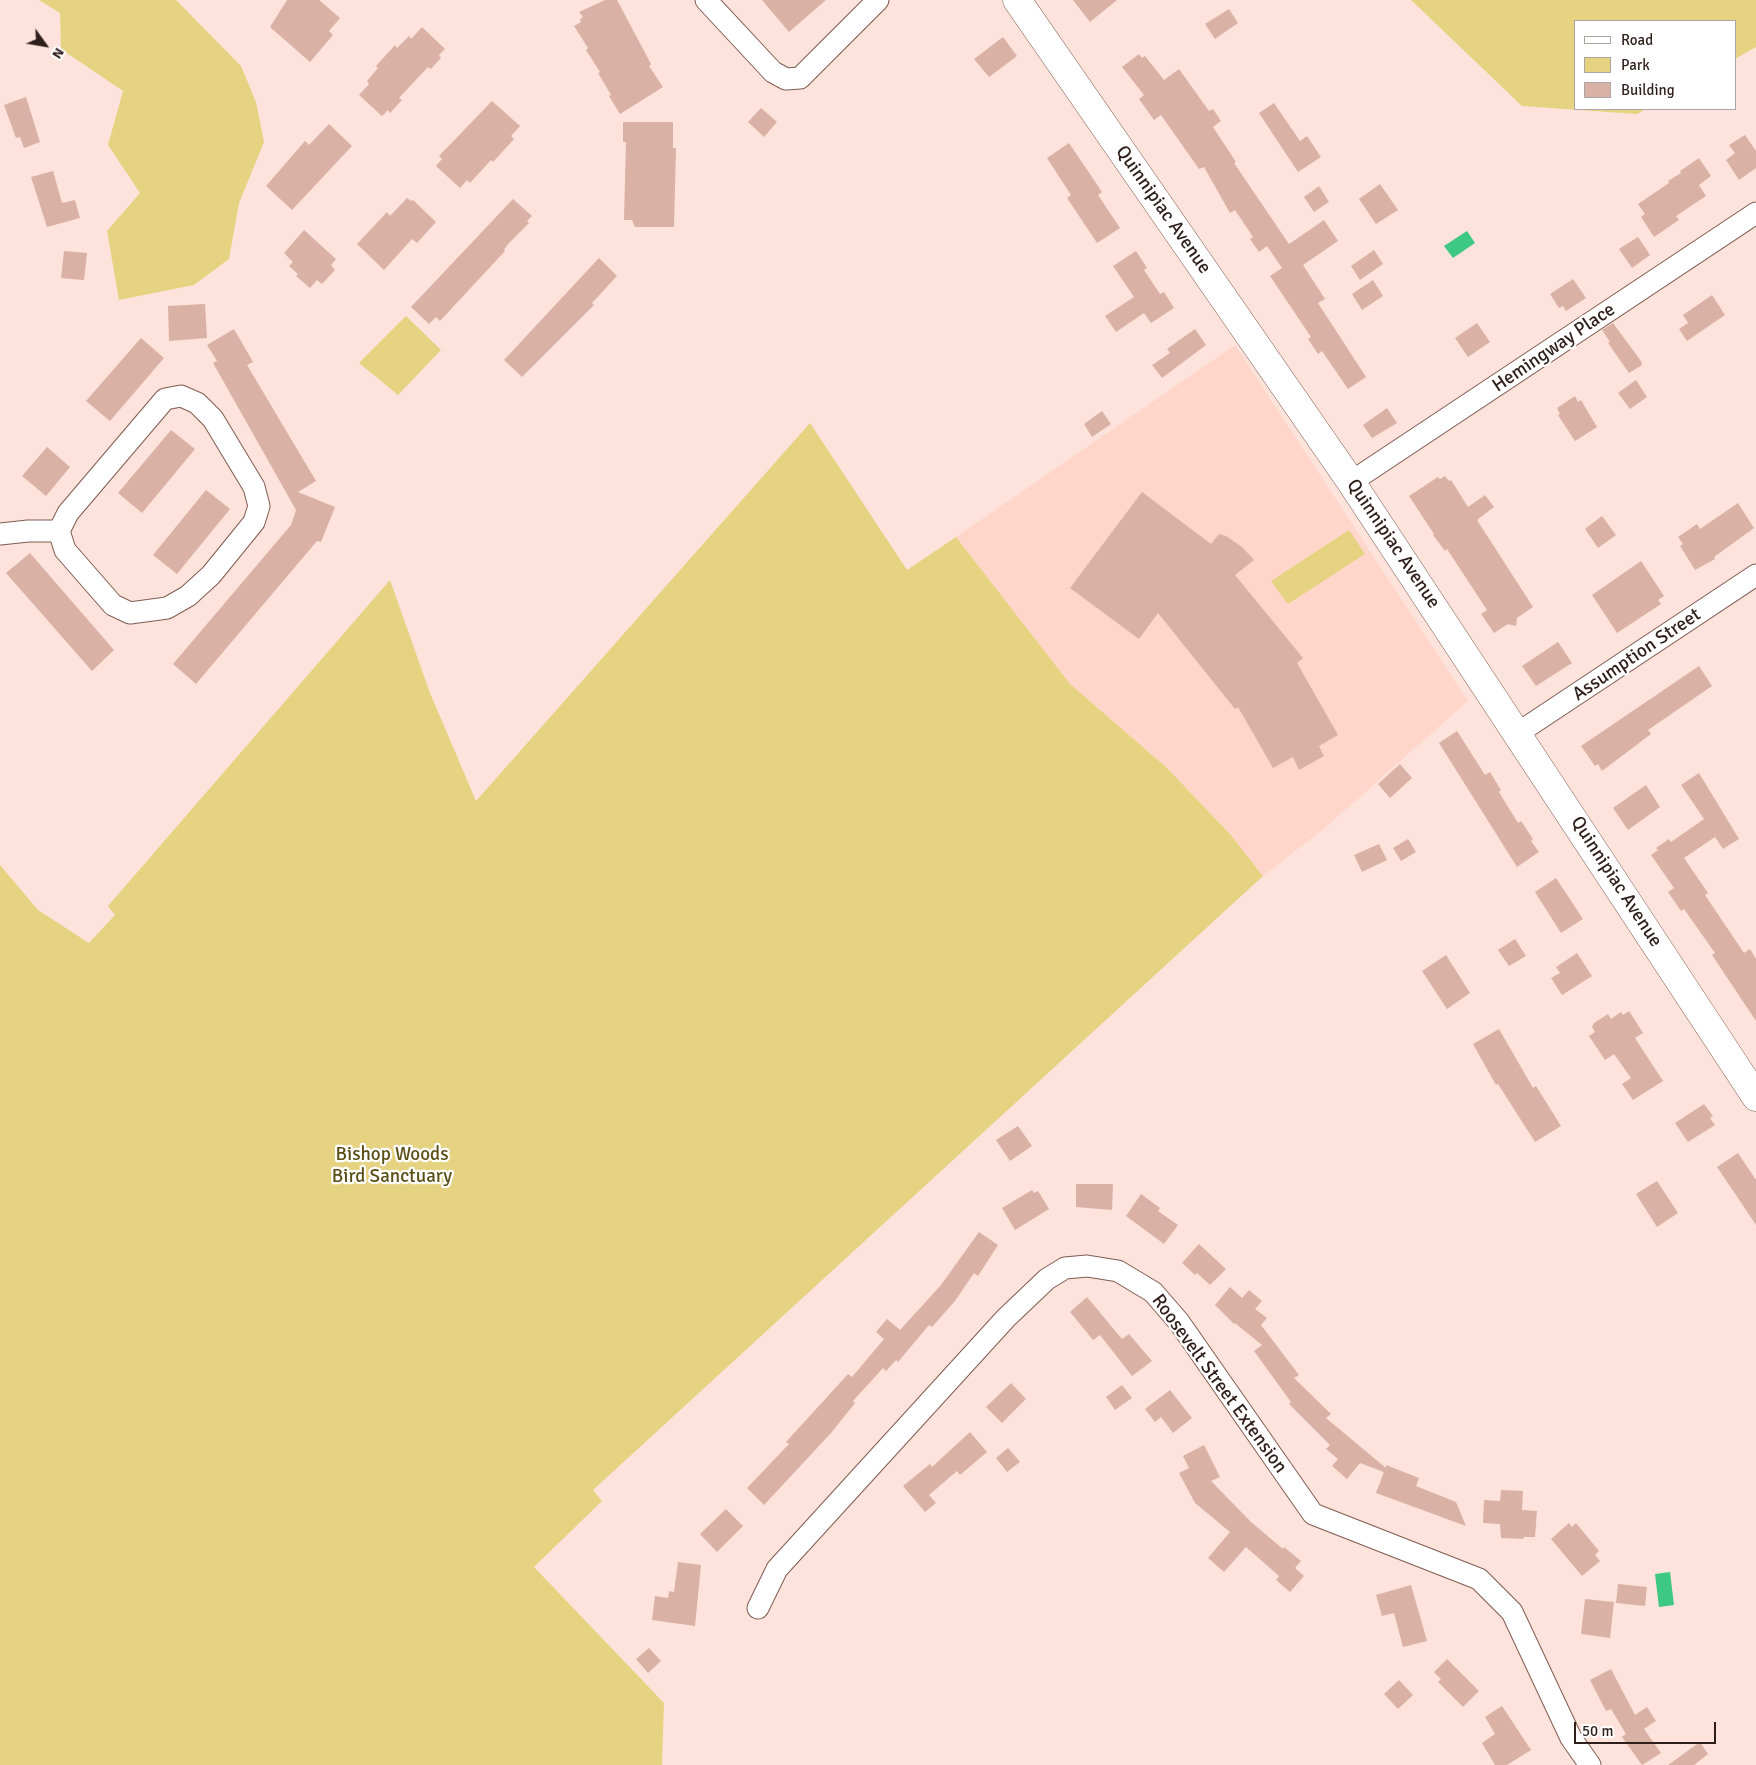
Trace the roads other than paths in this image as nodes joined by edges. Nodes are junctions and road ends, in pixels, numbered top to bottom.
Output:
1 (706, 0) edge
2 (878, 0) edge
3 (1017, 0) edge
4 (1756, 213) edge
5 (1351, 482) junction
6 (59, 531) junction
7 (0, 534) edge
8 (1756, 575) edge
9 (1518, 733) junction
10 (1756, 1096) edge
11 (758, 1608) dead end
12 (1590, 1765) edge

1 - 2 street
3 - 5 main road, Quinnipiac Avenue
4 - 5 street, Hemingway Place
5 - 9 main road, Quinnipiac Avenue
6 - 6 street
6 - 7 street
8 - 9 street, Assumption Street
9 - 10 main road, Quinnipiac Avenue
11 - 12 street, Roosevelt Street Extension

